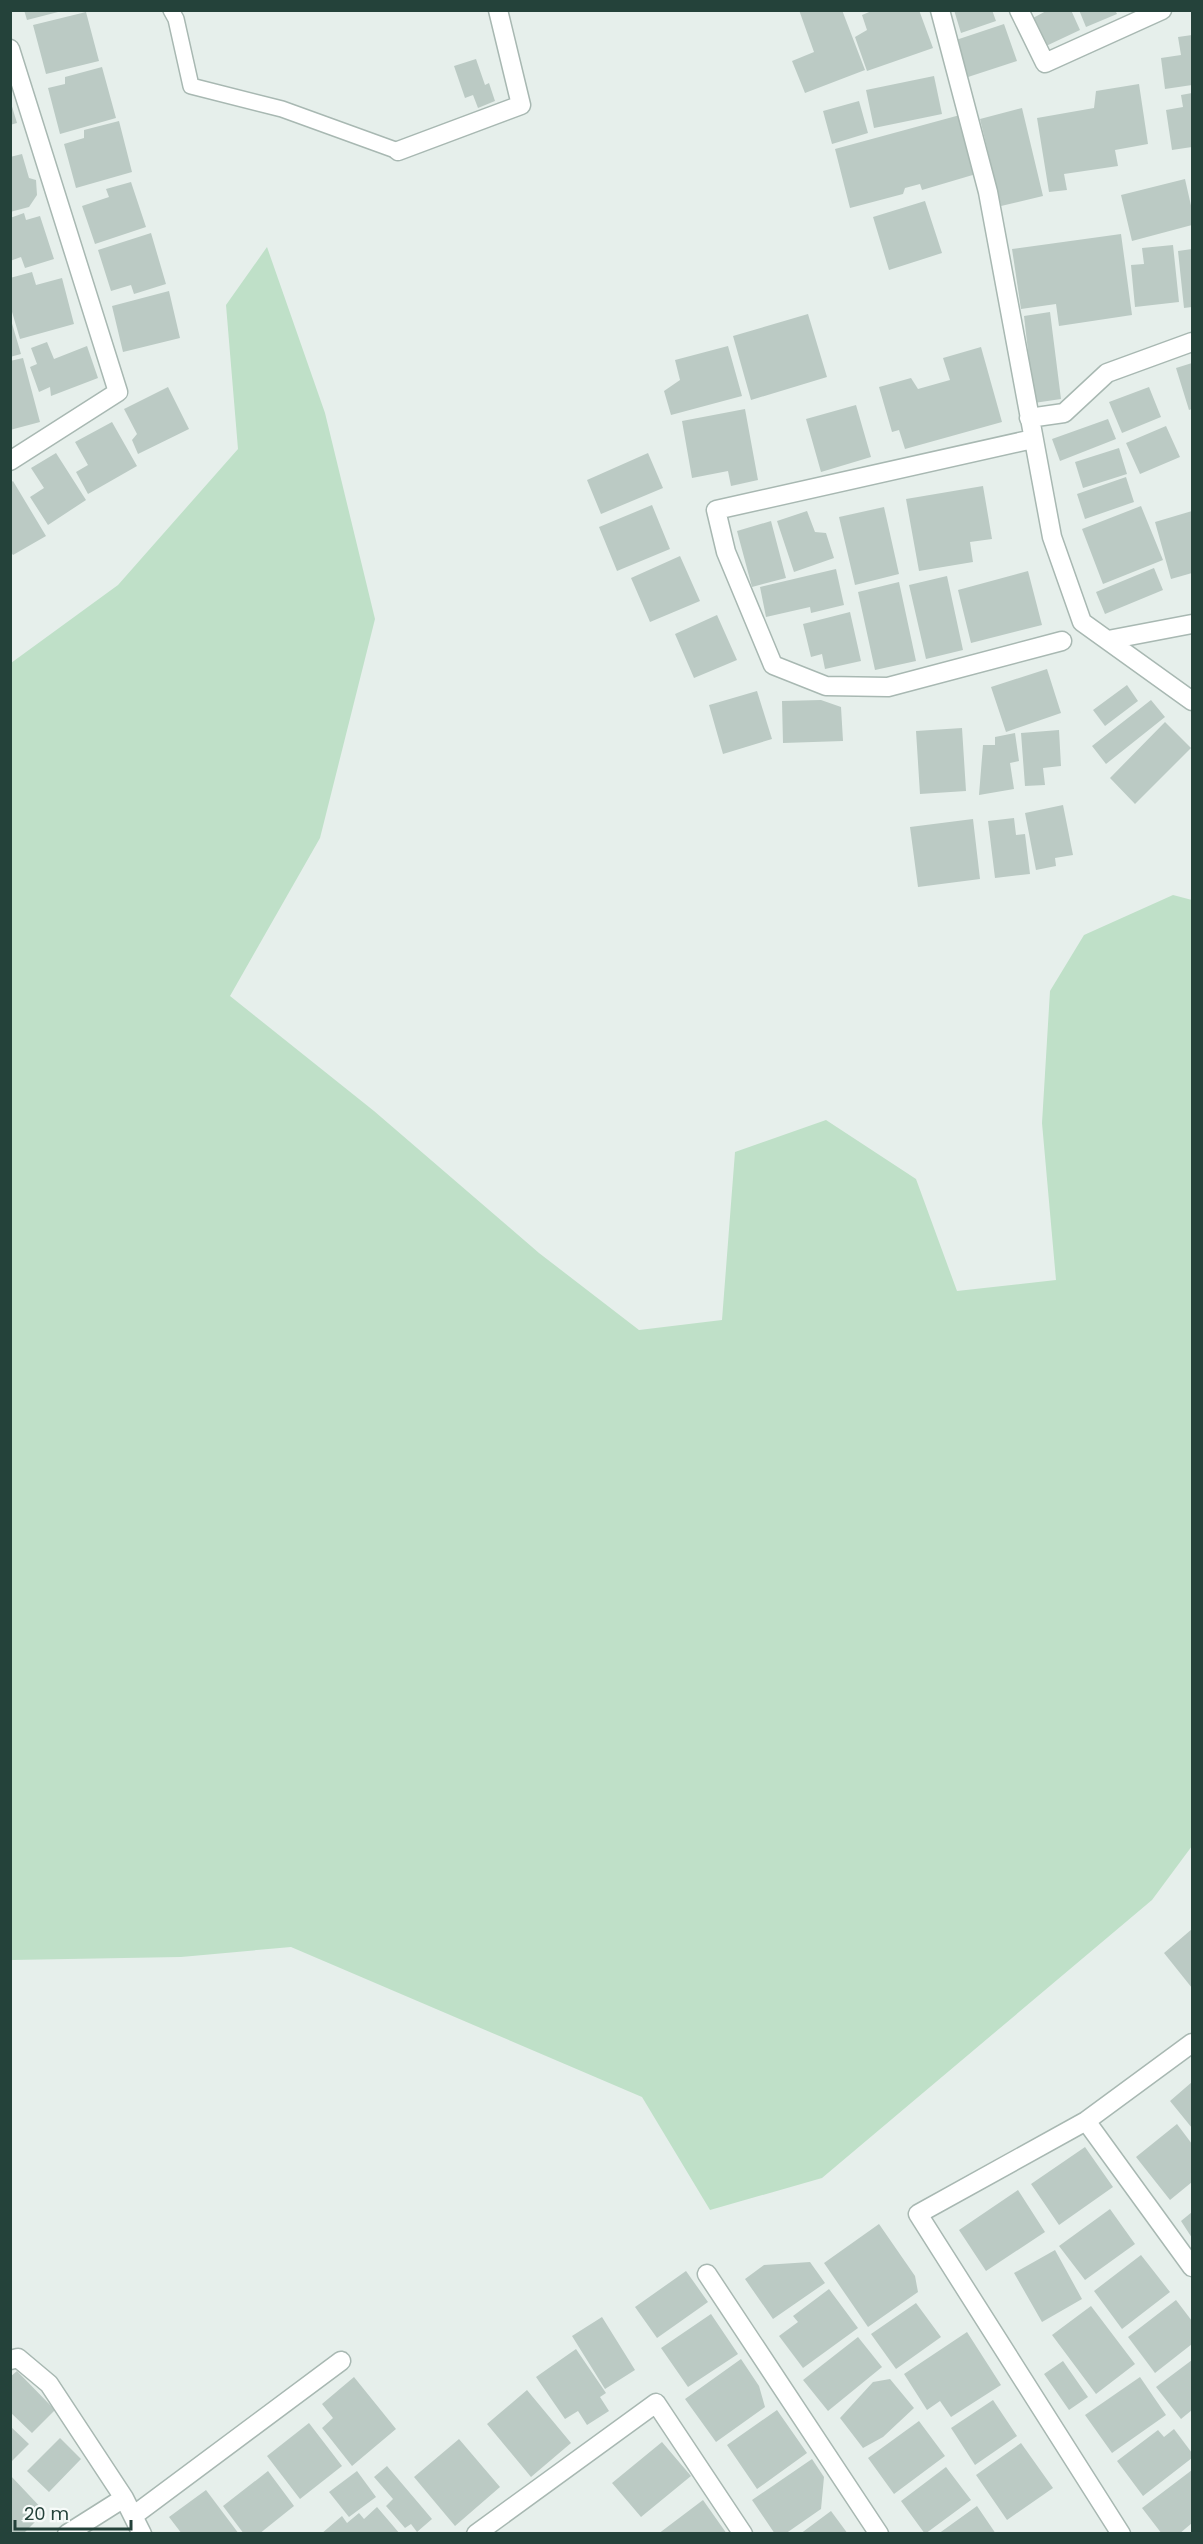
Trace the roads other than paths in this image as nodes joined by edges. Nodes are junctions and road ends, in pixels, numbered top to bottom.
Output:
1 (171, 10) edge
2 (498, 10) edge
3 (940, 10) edge
4 (1019, 10) edge
5 (1162, 10) edge
6 (10, 49) edge
7 (398, 151) joint
8 (1192, 342) edge
9 (1029, 418) junction
10 (1033, 439) junction
11 (10, 461) edge
12 (1192, 624) edge
13 (1108, 640) junction
14 (1062, 641) dead end
15 (1192, 701) edge
16 (1192, 2043) edge
17 (1086, 2121) junction
18 (1192, 2267) edge
19 (707, 2274) dead end
20 (10, 2361) edge
21 (341, 2361) dead end
22 (124, 2498) junction
23 (133, 2516) junction
24 (67, 2534) edge
25 (142, 2534) edge
26 (476, 2534) edge
27 (743, 2534) edge
28 (879, 2534) edge
29 (1121, 2534) edge

1 - 7 lane
2 - 7 street
3 - 9 street
4 - 5 street
6 - 11 street
8 - 9 street
9 - 10 street
10 - 13 street
10 - 14 street
12 - 13 street
13 - 15 street
16 - 17 street
17 - 18 street
17 - 29 street
19 - 28 street
20 - 22 street
21 - 23 street
22 - 23 street
22 - 24 street
23 - 25 street
26 - 27 street

